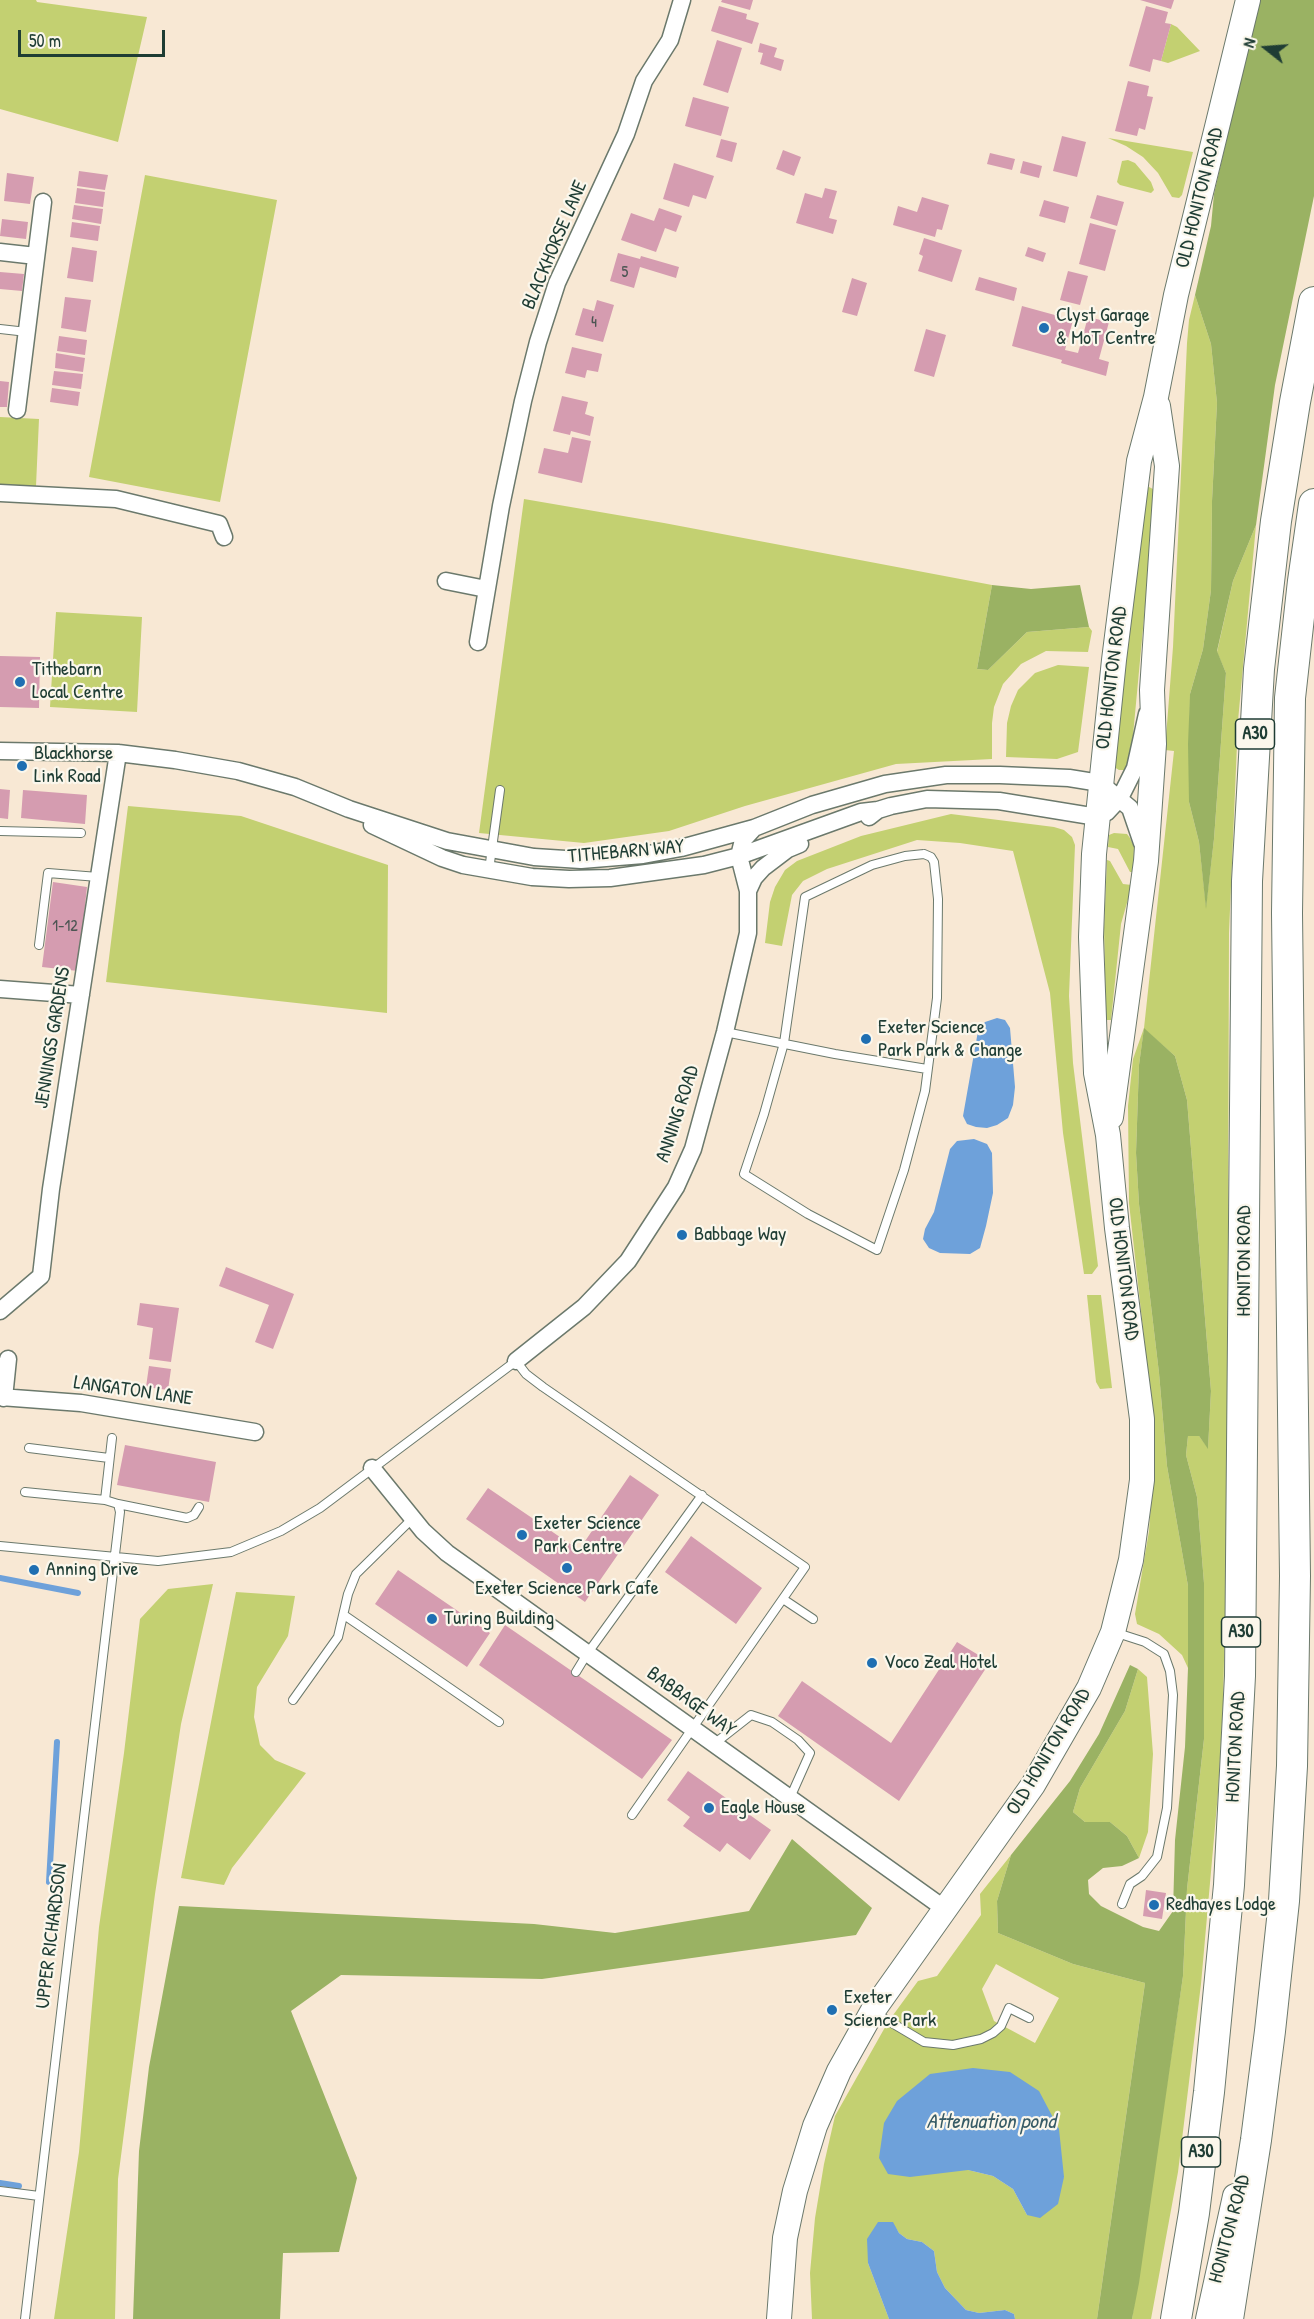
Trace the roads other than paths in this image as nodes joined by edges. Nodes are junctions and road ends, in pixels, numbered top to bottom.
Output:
1 (682, 0) edge
2 (1248, 0) edge
3 (43, 202) dead end
4 (0, 252) edge
5 (36, 256) junction
6 (1314, 302) edge
7 (0, 329) edge
8 (27, 332) junction
9 (1156, 397) junction
10 (17, 410) dead end
11 (0, 494) edge
12 (1314, 504) edge
13 (224, 537) dead end
14 (446, 581) dead end
15 (486, 589) junction
16 (478, 642) dead end
17 (1152, 690) junction
18 (0, 751) edge
19 (118, 753) junction
20 (1100, 783) junction
21 (500, 790) dead end
22 (1120, 798) junction
23 (349, 809) junction
24 (878, 810) junction
25 (1097, 817) junction
26 (753, 828) junction
27 (0, 831) edge
28 (81, 833) dead end
29 (681, 848) junction
30 (491, 850) junction
31 (739, 856) junction
32 (1146, 861) junction
33 (489, 870) junction
34 (98, 877) junction
35 (748, 891) junction
36 (39, 945) dead end
37 (0, 989) edge
38 (81, 995) junction
39 (725, 1032) junction
40 (784, 1043) junction
41 (927, 1069) junction
42 (1108, 1135) junction
43 (0, 1311) edge
44 (8, 1359) dead end
45 (516, 1361) junction
46 (2, 1398) edge
47 (255, 1432) dead end
48 (112, 1438) dead end
49 (29, 1448) dead end
50 (109, 1458) junction
51 (372, 1468) junction
52 (25, 1492) dead end
53 (702, 1495) junction
54 (105, 1500) junction
55 (118, 1504) junction
56 (199, 1507) dead end
57 (412, 1520) junction
58 (0, 1546) edge
59 (114, 1558) junction
60 (783, 1599) junction
61 (344, 1615) junction
62 (813, 1619) dead end
63 (1113, 1632) junction
64 (587, 1654) junction
65 (576, 1672) dead end
66 (293, 1700) dead end
67 (499, 1722) dead end
68 (692, 1729) junction
69 (713, 1744) junction
70 (790, 1798) junction
71 (632, 1815) dead end
72 (1122, 1904) dead end
73 (945, 1909) junction
74 (872, 2012) junction
75 (1029, 2018) dead end
76 (1256, 2140) junction
77 (0, 2191) edge
78 (39, 2196) junction
79 (1237, 2265) junction
80 (25, 2319) edge
81 (779, 2319) edge
82 (1176, 2319) edge
83 (1208, 2319) edge
84 (1228, 2319) edge
85 (1243, 2319) edge

1 - 15 street, BLACKHORSE LANE
2 - 9 street, OLD HONITON ROAD
3 - 5 street
4 - 5 street
5 - 8 street
6 - 82 highway, HONITON ROAD / A30
7 - 8 lane
8 - 10 street
9 - 17 street, OLD HONITON ROAD
9 - 20 street, OLD HONITON ROAD
11 - 13 street
12 - 76 highway, HONITON ROAD / A30
14 - 15 street
15 - 16 street, BLACKHORSE LANE
17 - 22 street, OLD HONITON ROAD
17 - 32 street, OLD HONITON ROAD
18 - 19 street, TITHEBARN WAY
19 - 23 street, TITHEBARN WAY
19 - 34 street, JENNINGS GARDENS
20 - 22 street, OLD HONITON ROAD
20 - 25 street, OLD HONITON ROAD
20 - 26 street, TITHEBARN WAY
21 - 30 lane
22 - 25 street, OLD HONITON ROAD
22 - 32 street, OLD HONITON ROAD
23 - 30 street, TITHEBARN WAY
23 - 33 street, TITHEBARN WAY
24 - 25 street, TITHEBARN WAY
24 - 31 street, TITHEBARN WAY
24 - 35 street, TITHEBARN WAY
25 - 42 street, OLD HONITON ROAD
26 - 29 street, TITHEBARN WAY
26 - 31 street
27 - 28 lane
29 - 30 street, TITHEBARN WAY
29 - 31 street, TITHEBARN WAY
30 - 33 lane
31 - 33 street, TITHEBARN WAY
31 - 35 street, ANNING ROAD
32 - 42 street, OLD HONITON ROAD
34 - 36 lane
34 - 38 street, JENNINGS GARDENS
35 - 39 street, ANNING ROAD
37 - 38 street
38 - 43 street, JENNINGS GARDENS
39 - 40 lane
39 - 45 street, ANNING ROAD
40 - 41 lane
40 - 41 lane
40 - 41 lane
42 - 63 street, OLD HONITON ROAD
44 - 46 street, LANGATON LANE
45 - 51 lane
45 - 53 lane
46 - 47 street, LANGATON LANE
48 - 50 lane
49 - 50 lane
50 - 54 lane
51 - 57 street, BABBAGE WAY
51 - 59 lane
52 - 54 lane
53 - 60 lane
53 - 64 lane
54 - 55 lane
55 - 56 lane
55 - 59 lane, UPPER RICHARDSON
57 - 61 lane
57 - 64 street, BABBAGE WAY
58 - 59 lane
59 - 78 lane, UPPER RICHARDSON
60 - 62 lane
60 - 68 lane
61 - 66 lane
61 - 67 lane
63 - 72 lane
63 - 73 street, OLD HONITON ROAD
64 - 65 lane
64 - 68 street, BABBAGE WAY
68 - 69 street, BABBAGE WAY
68 - 71 lane
69 - 70 street, BABBAGE WAY
69 - 70 lane
70 - 73 street, BABBAGE WAY
73 - 74 street, OLD HONITON ROAD
74 - 75 lane
74 - 81 street, OLD HONITON ROAD
76 - 79 highway, HONITON ROAD / A30
76 - 83 street, HONITON ROAD
77 - 78 lane
78 - 80 lane, UPPER RICHARDSON
79 - 84 highway, HONITON ROAD / A30
79 - 85 highway

